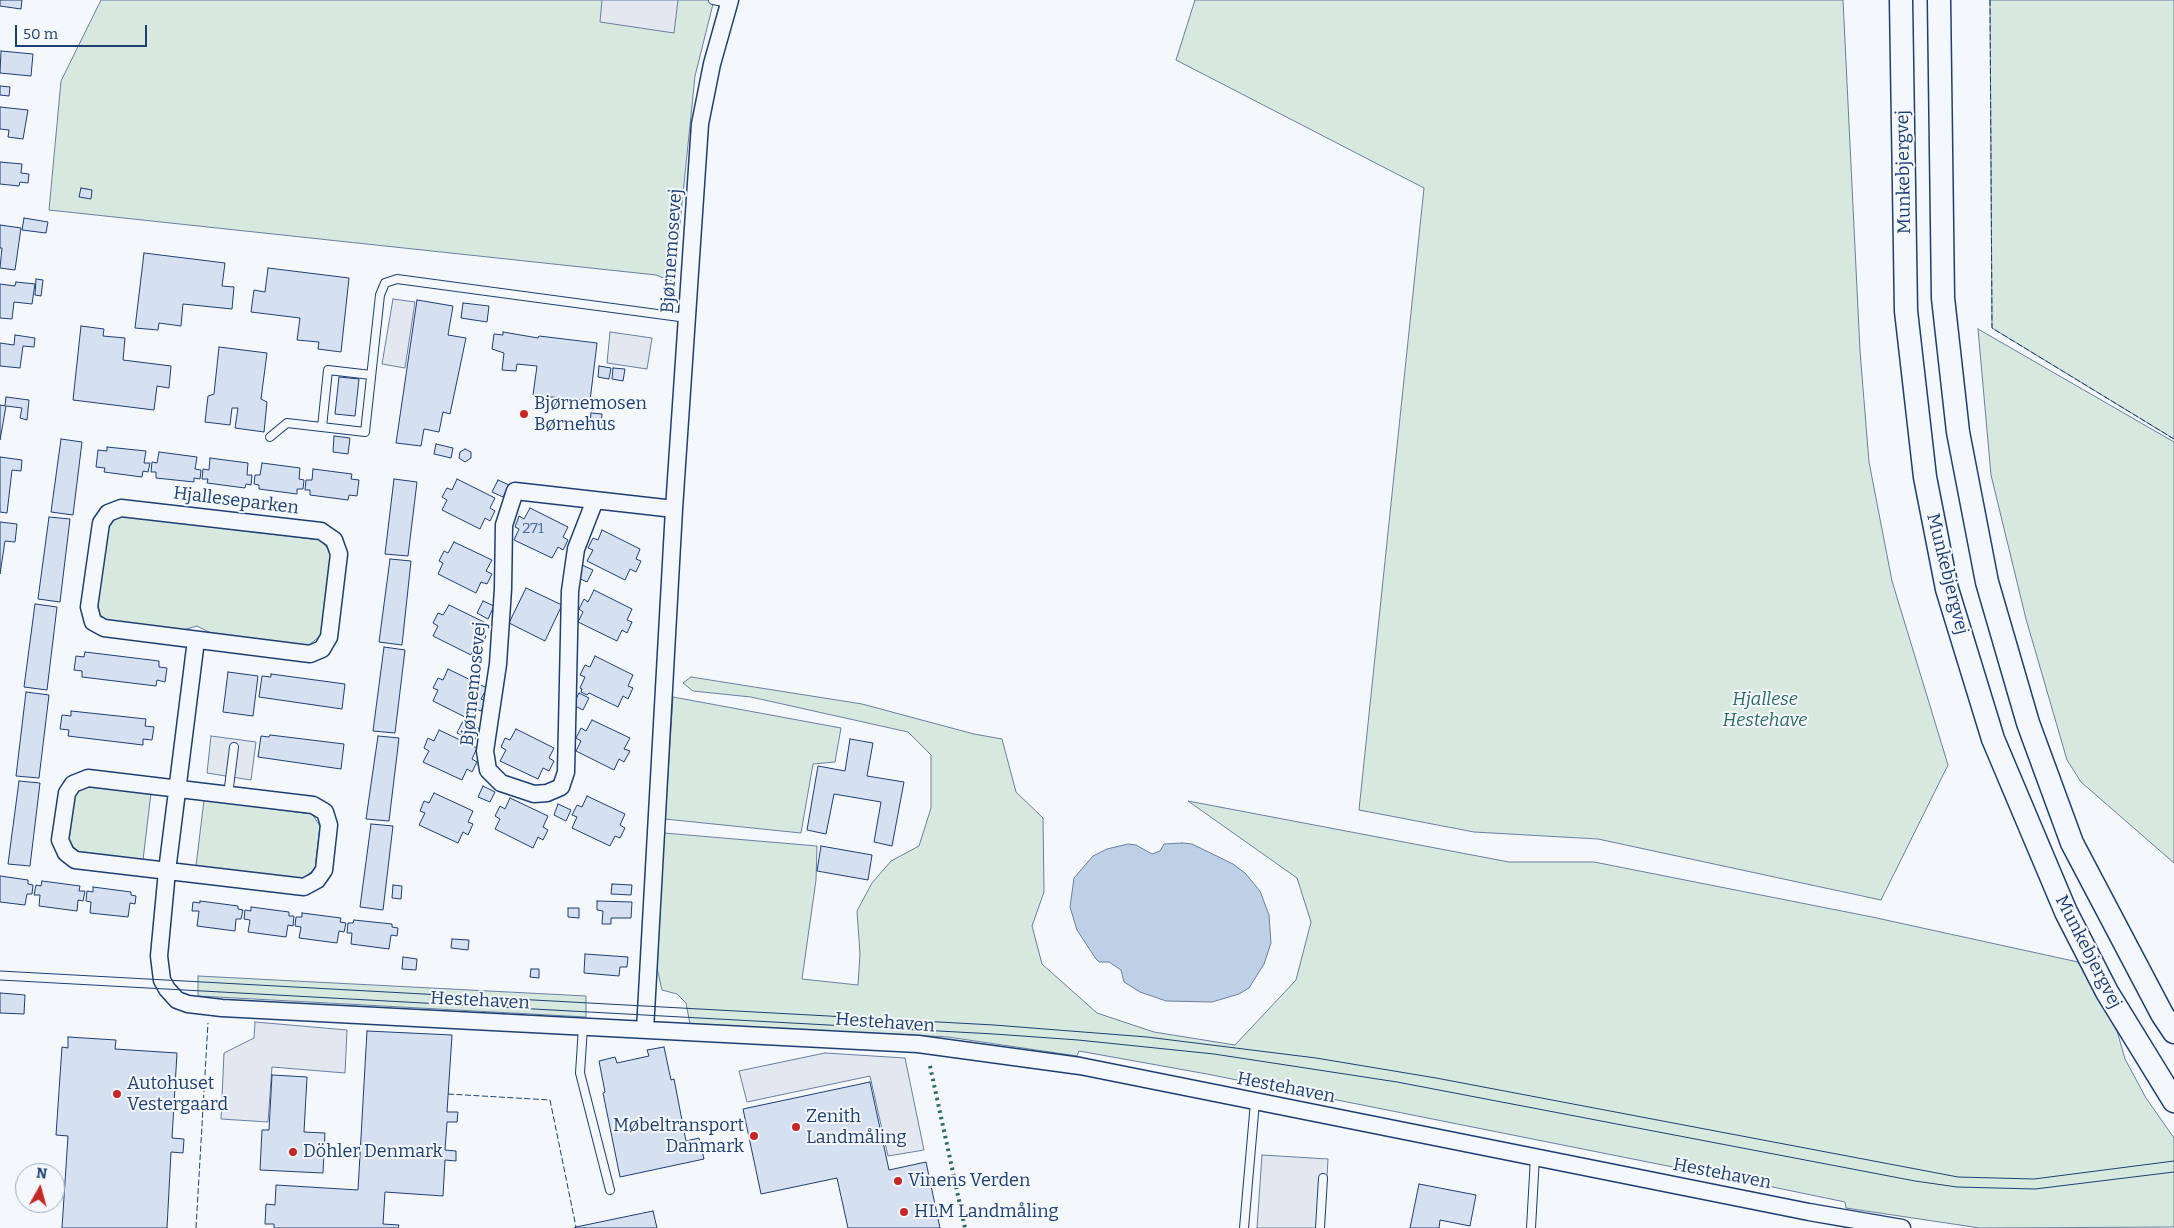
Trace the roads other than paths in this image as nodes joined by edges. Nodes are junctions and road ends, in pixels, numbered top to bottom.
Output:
1 (1901, 0) edge
2 (1939, 0) edge
3 (724, 1) edge
4 (687, 318) junction
5 (371, 375) junction
6 (322, 427) junction
7 (270, 437) dead end
8 (595, 500) junction
9 (674, 508) junction
10 (196, 640) junction
11 (234, 747) dead end
12 (177, 788) junction
13 (228, 795) junction
14 (167, 871) junction
15 (583, 1027) junction
16 (645, 1030) junction
17 (2174, 1032) edge
18 (2174, 1101) edge
19 (1255, 1102) junction
20 (1535, 1157) junction
21 (1323, 1178) dead end
22 (610, 1190) dead end
23 (1244, 1228) edge
24 (1320, 1228) edge
25 (1531, 1228) edge
26 (1902, 1228) edge

1 - 18 street, Munkebjergvej
2 - 17 street, Munkebjergvej
3 - 4 street, Bjørnemosevej
4 - 5 lane
4 - 9 street, Bjørnemosevej
5 - 6 lane
5 - 6 lane
6 - 7 lane
8 - 8 street, Bjørnemosevej
8 - 9 street, Bjørnemosevej
9 - 16 street, Bjørnemosevej
10 - 10 street, Hjalleseparken
10 - 12 street
11 - 13 lane
12 - 13 street
12 - 14 street
12 - 14 street
13 - 14 street
14 - 15 street, Hestehaven
15 - 16 street, Hestehaven
15 - 22 lane
16 - 19 street, Hestehaven
19 - 20 street, Hestehaven
19 - 23 lane
20 - 25 lane
20 - 26 street, Hestehaven
21 - 24 lane

